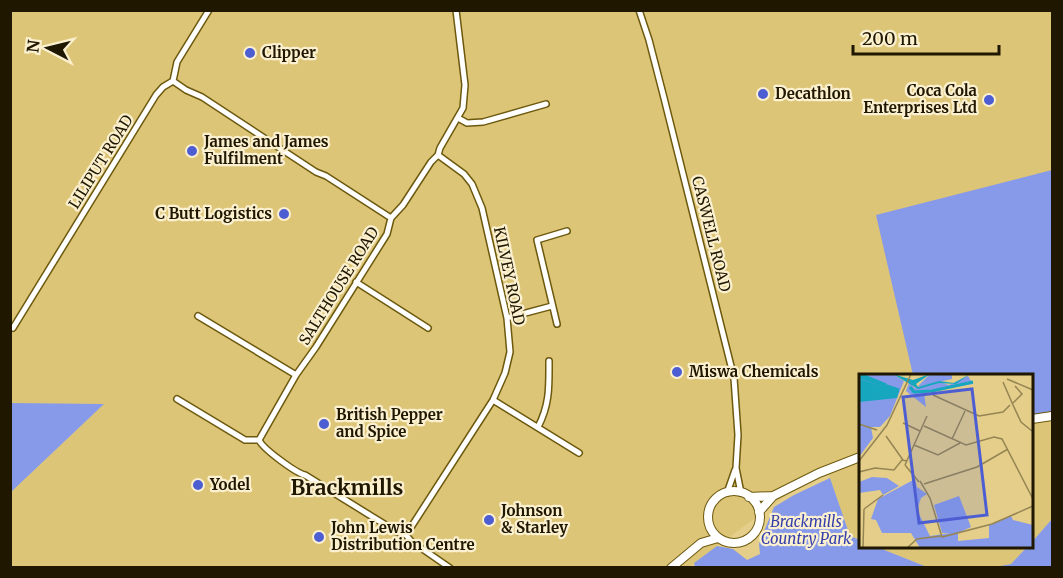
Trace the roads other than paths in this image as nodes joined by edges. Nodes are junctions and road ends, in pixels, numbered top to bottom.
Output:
1 (209, 10) edge
2 (456, 10) edge
3 (640, 11) edge
4 (173, 81) junction
5 (546, 104) dead end
6 (458, 118) junction
7 (438, 155) junction
8 (391, 218) junction
9 (567, 231) dead end
10 (356, 282) junction
11 (552, 306) junction
12 (198, 316) dead end
13 (507, 318) junction
14 (556, 324) dead end
15 (13, 328) dead end
16 (428, 328) dead end
17 (549, 361) dead end
18 (296, 375) junction
19 (177, 399) dead end
20 (493, 400) junction
21 (1053, 416) edge
22 (1033, 420) edge
23 (538, 427) junction
24 (259, 440) junction
25 (579, 453) dead end
26 (859, 458) edge
27 (736, 468) junction
28 (727, 492) junction
29 (741, 493) junction
30 (773, 496) junction
31 (750, 497) junction
32 (759, 512) junction
33 (709, 524) junction
34 (406, 535) junction
35 (718, 538) junction
36 (701, 543) junction
37 (450, 567) edge
38 (671, 567) edge

1 - 4 street, LILIPUT ROAD
2 - 6 street, SALTHOUSE ROAD
3 - 27 street, CASWELL ROAD
4 - 8 street
4 - 15 street, LILIPUT ROAD
5 - 6 street
6 - 7 street, SALTHOUSE ROAD
7 - 8 street, SALTHOUSE ROAD
7 - 13 street, KILVEY ROAD
8 - 10 street, SALTHOUSE ROAD
9 - 11 street
10 - 16 street
10 - 18 street, SALTHOUSE ROAD
11 - 13 street
11 - 14 street
12 - 18 street
13 - 20 street, KILVEY ROAD
17 - 23 street
18 - 24 street, SALTHOUSE ROAD
19 - 24 street
20 - 23 street
20 - 34 street, KILVEY ROAD
21 - 22 street
23 - 25 street
24 - 34 street
26 - 30 street
27 - 28 street, CASWELL ROAD
27 - 29 street, CASWELL ROAD
28 - 29 street
28 - 33 street
29 - 31 street
30 - 31 street
30 - 32 street
31 - 32 street
32 - 35 street
33 - 35 street
33 - 36 street
34 - 37 street
35 - 36 street
36 - 38 street

